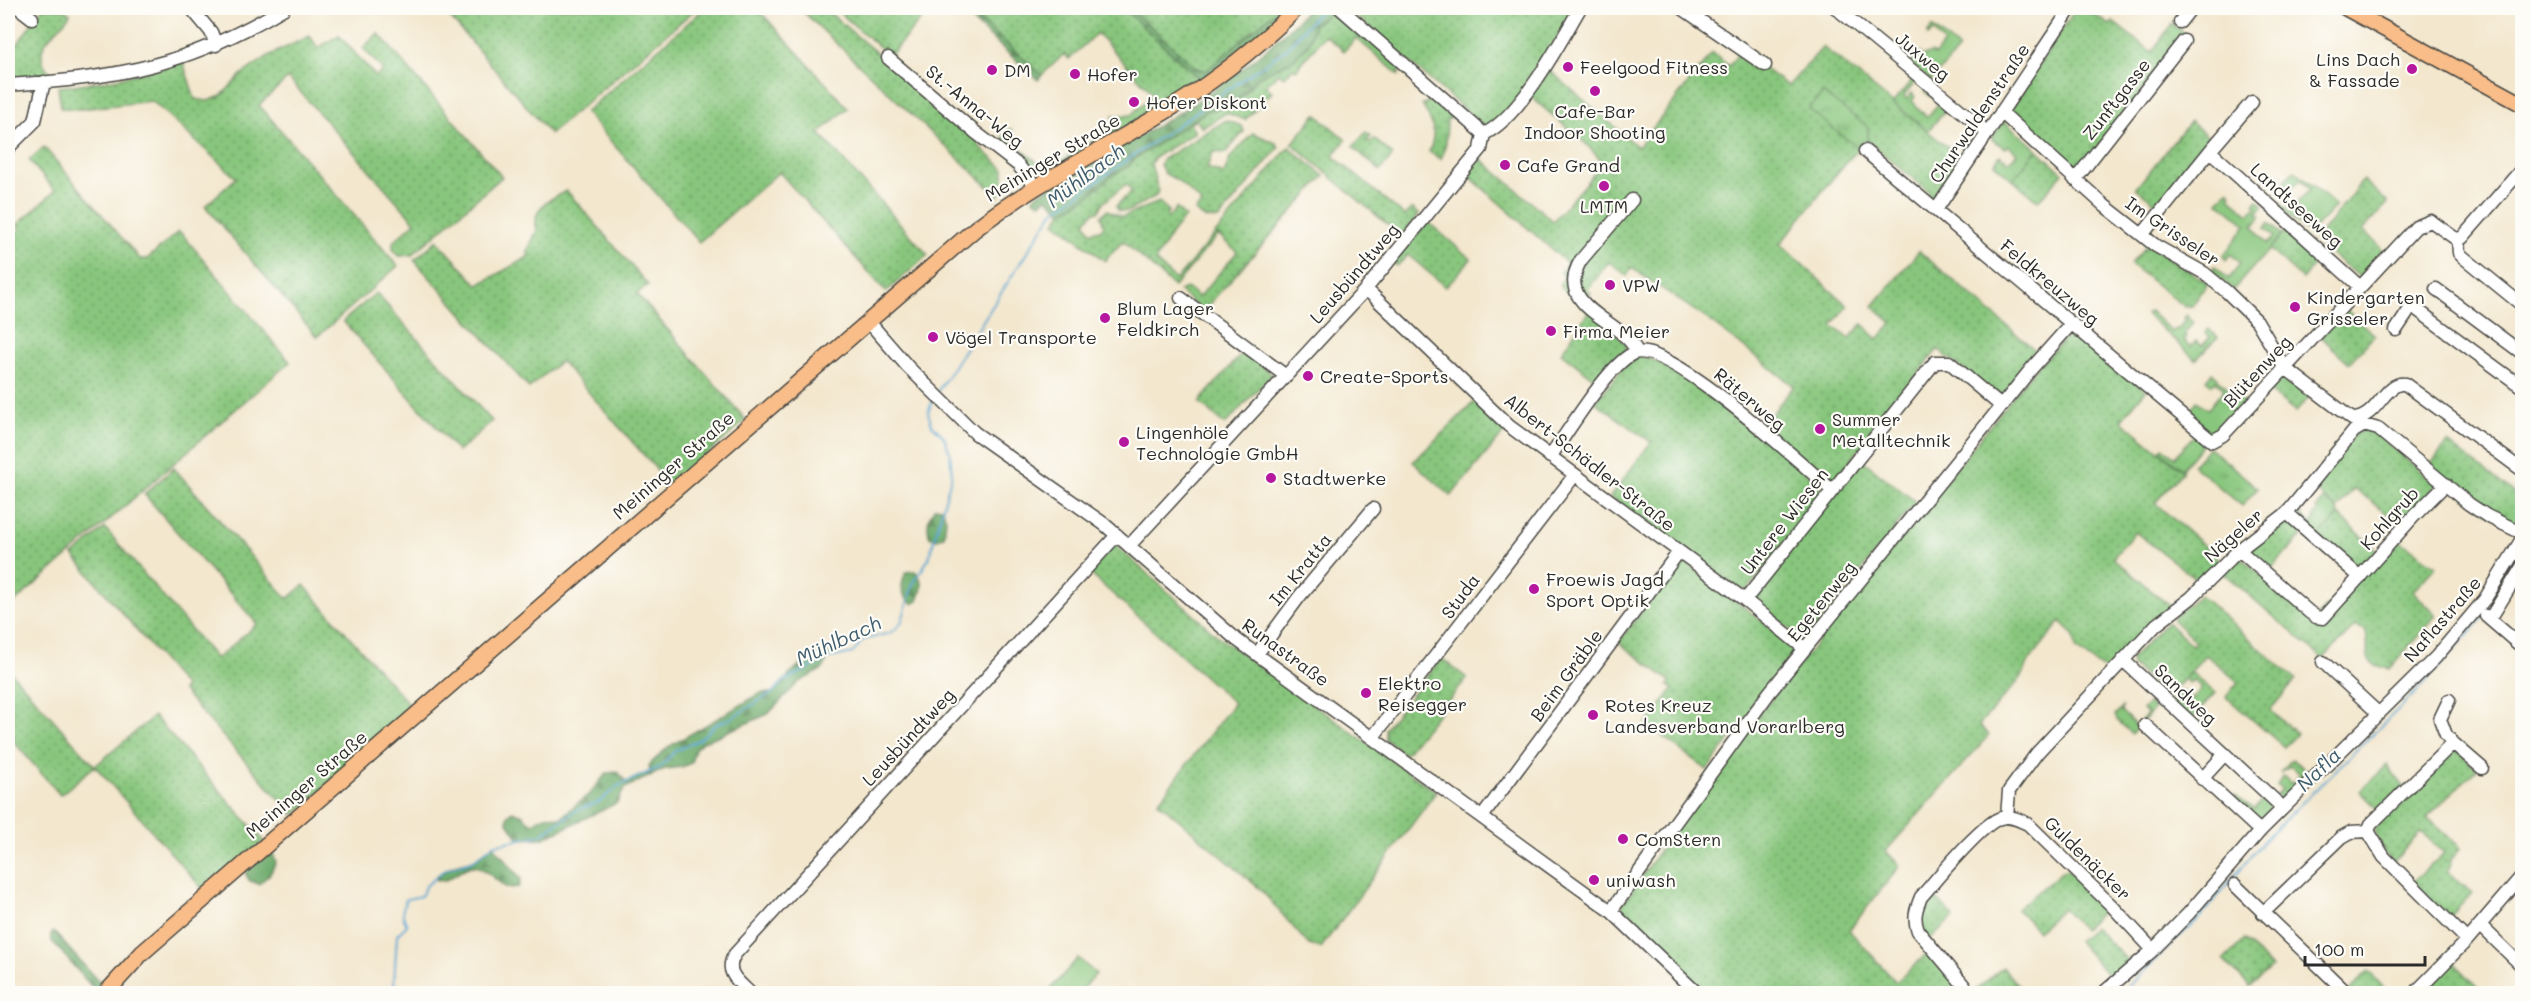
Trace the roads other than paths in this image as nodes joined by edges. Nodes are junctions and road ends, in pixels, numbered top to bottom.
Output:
1 (19, 8) edge
2 (191, 8) edge
3 (285, 8) edge
4 (1297, 8) edge
5 (1340, 8) edge
6 (1580, 8) edge
7 (1682, 8) edge
8 (2071, 8) edge
9 (2191, 8) edge
10 (2346, 8) edge
11 (1845, 10) edge
12 (32, 18) dead end
13 (2181, 22) dead end
14 (2184, 41) dead end
15 (216, 45) junction
16 (888, 58) dead end
17 (1765, 65) dead end
18 (44, 82) junction
19 (8, 85) edge
20 (2252, 102) dead end
21 (2523, 104) edge
22 (2001, 112) junction
23 (1988, 133) junction
24 (1484, 134) junction
25 (8, 148) edge
26 (1865, 151) dead end
27 (2210, 151) junction
28 (2523, 169) edge
29 (2075, 180) junction
30 (1035, 186) junction
31 (1632, 200) dead end
32 (1936, 210) junction
33 (2142, 235) junction
34 (2458, 239) junction
35 (2359, 286) junction
36 (1366, 289) junction
37 (2436, 289) dead end
38 (1181, 297) dead end
39 (2523, 305) edge
40 (869, 322) junction
41 (2072, 324) junction
42 (2396, 330) dead end
43 (1637, 352) junction
44 (2523, 353) edge
45 (2284, 367) junction
46 (1286, 376) junction
47 (2523, 387) edge
48 (2001, 406) junction
49 (2212, 441) joint
50 (1550, 457) junction
51 (2523, 470) edge
52 (1574, 476) junction
53 (2445, 484) junction
54 (1832, 490) junction
55 (1374, 509) dead end
56 (2287, 513) junction
57 (2523, 533) edge
58 (1117, 535) junction
59 (2523, 539) edge
60 (1130, 546) junction
61 (2239, 550) junction
62 (1678, 553) junction
63 (2523, 567) edge
64 (2360, 577) junction
65 (1745, 600) junction
66 (2484, 615) junction
67 (2523, 647) edge
68 (1805, 649) junction
69 (1257, 654) junction
70 (2123, 660) junction
71 (2323, 662) dead end
72 (2449, 700) dead end
73 (2378, 713) junction
74 (2145, 725) dead end
75 (1373, 737) junction
76 (2453, 743) junction
77 (2224, 755) junction
78 (2482, 768) dead end
79 (2202, 779) junction
80 (2283, 808) junction
81 (1482, 817) junction
82 (2007, 817) junction
83 (2260, 831) junction
84 (2368, 831) junction
85 (2523, 876) edge
86 (2235, 885) dead end
87 (1611, 910) junction
88 (2263, 913) junction
89 (2480, 926) junction
90 (2467, 940) junction
91 (2153, 950) junction
92 (2523, 966) edge
93 (105, 993) edge
94 (751, 993) edge
95 (1698, 993) edge
96 (1971, 993) edge
97 (2102, 993) edge
98 (2348, 993) edge
99 (2414, 993) edge

1 - 12 street
2 - 15 street
3 - 15 street
4 - 30 main road, Meininger Straße
5 - 24 street
6 - 24 street, Leusbündtweg
7 - 17 street
8 - 22 street, Churwaldenstraße
9 - 13 street
10 - 21 main road
11 - 23 street, Juxweg
14 - 29 street, Zunftgasse
15 - 18 street
16 - 30 street, St.-Anna-Weg
18 - 19 street
18 - 25 street
20 - 27 street
22 - 23 street, Churwaldenstraße
22 - 29 street, Im Grisseler
23 - 32 street, Churwaldenstraße
24 - 36 street, Leusbündtweg
26 - 32 street, Feldkreuzweg
27 - 33 street
27 - 35 street, Landtseeweg
28 - 34 street
29 - 33 street, Im Grisseler
30 - 40 main road, Meininger Straße
31 - 43 street
32 - 41 street, Feldkreuzweg
33 - 45 street, Im Grisseler
34 - 35 street, Blütenweg
34 - 39 street, Blütenweg
35 - 45 street, Blütenweg
36 - 46 street, Leusbündtweg
36 - 50 street, Albert-Schädler-Straße
37 - 44 street
38 - 46 street
40 - 58 street, Runastraße
40 - 93 main road, Meininger Straße
41 - 48 street, Egetenweg
41 - 49 street, Feldkreuzweg
42 - 47 street
43 - 50 street
43 - 54 street, Räterweg
45 - 49 street, Blütenweg
45 - 51 street
46 - 60 street, Leusbündtweg
48 - 54 street, Untere Wiesen
48 - 68 street, Egetenweg
50 - 52 street, Albert-Schädler-Straße
52 - 62 street, Albert-Schädler-Straße
52 - 75 street, Studa
53 - 56 street, Nägeler
53 - 57 street, Nägeler
53 - 64 street, Kohlgrub
54 - 65 street, Untere Wiesen
55 - 69 street, Im Kratta
56 - 61 street, Nägeler
56 - 64 street, Kohlgrub
58 - 60 street, Runastraße
58 - 94 street, Leusbündtweg
59 - 66 street, Naflastraße
60 - 69 street, Runastraße
61 - 64 street, Kohlgrub
61 - 70 street, Nägeler
62 - 65 street, Albert-Schädler-Straße
62 - 81 street, Beim Gräble
63 - 66 street
65 - 68 street, Albert-Schädler-Straße
66 - 67 street
66 - 73 street, Naflastraße
68 - 87 street, Egetenweg
69 - 75 street, Runastraße
70 - 77 street, Sandweg
70 - 82 street, Nägeler
71 - 73 street
72 - 76 street
73 - 80 street, Naflastraße
74 - 79 street
75 - 81 street, Runastraße
76 - 78 street
76 - 84 street
77 - 79 street
77 - 80 street, Sandweg
79 - 83 street
80 - 83 street, Naflastraße
81 - 87 street, Runastraße
82 - 91 street, Guldenäcker
82 - 96 street
83 - 91 street, Naflastraße
84 - 88 street
84 - 90 street
85 - 89 street
86 - 88 street
87 - 95 street, Runastraße
88 - 98 street
89 - 90 street
89 - 92 street
90 - 99 street
91 - 97 street, Naflastraße

